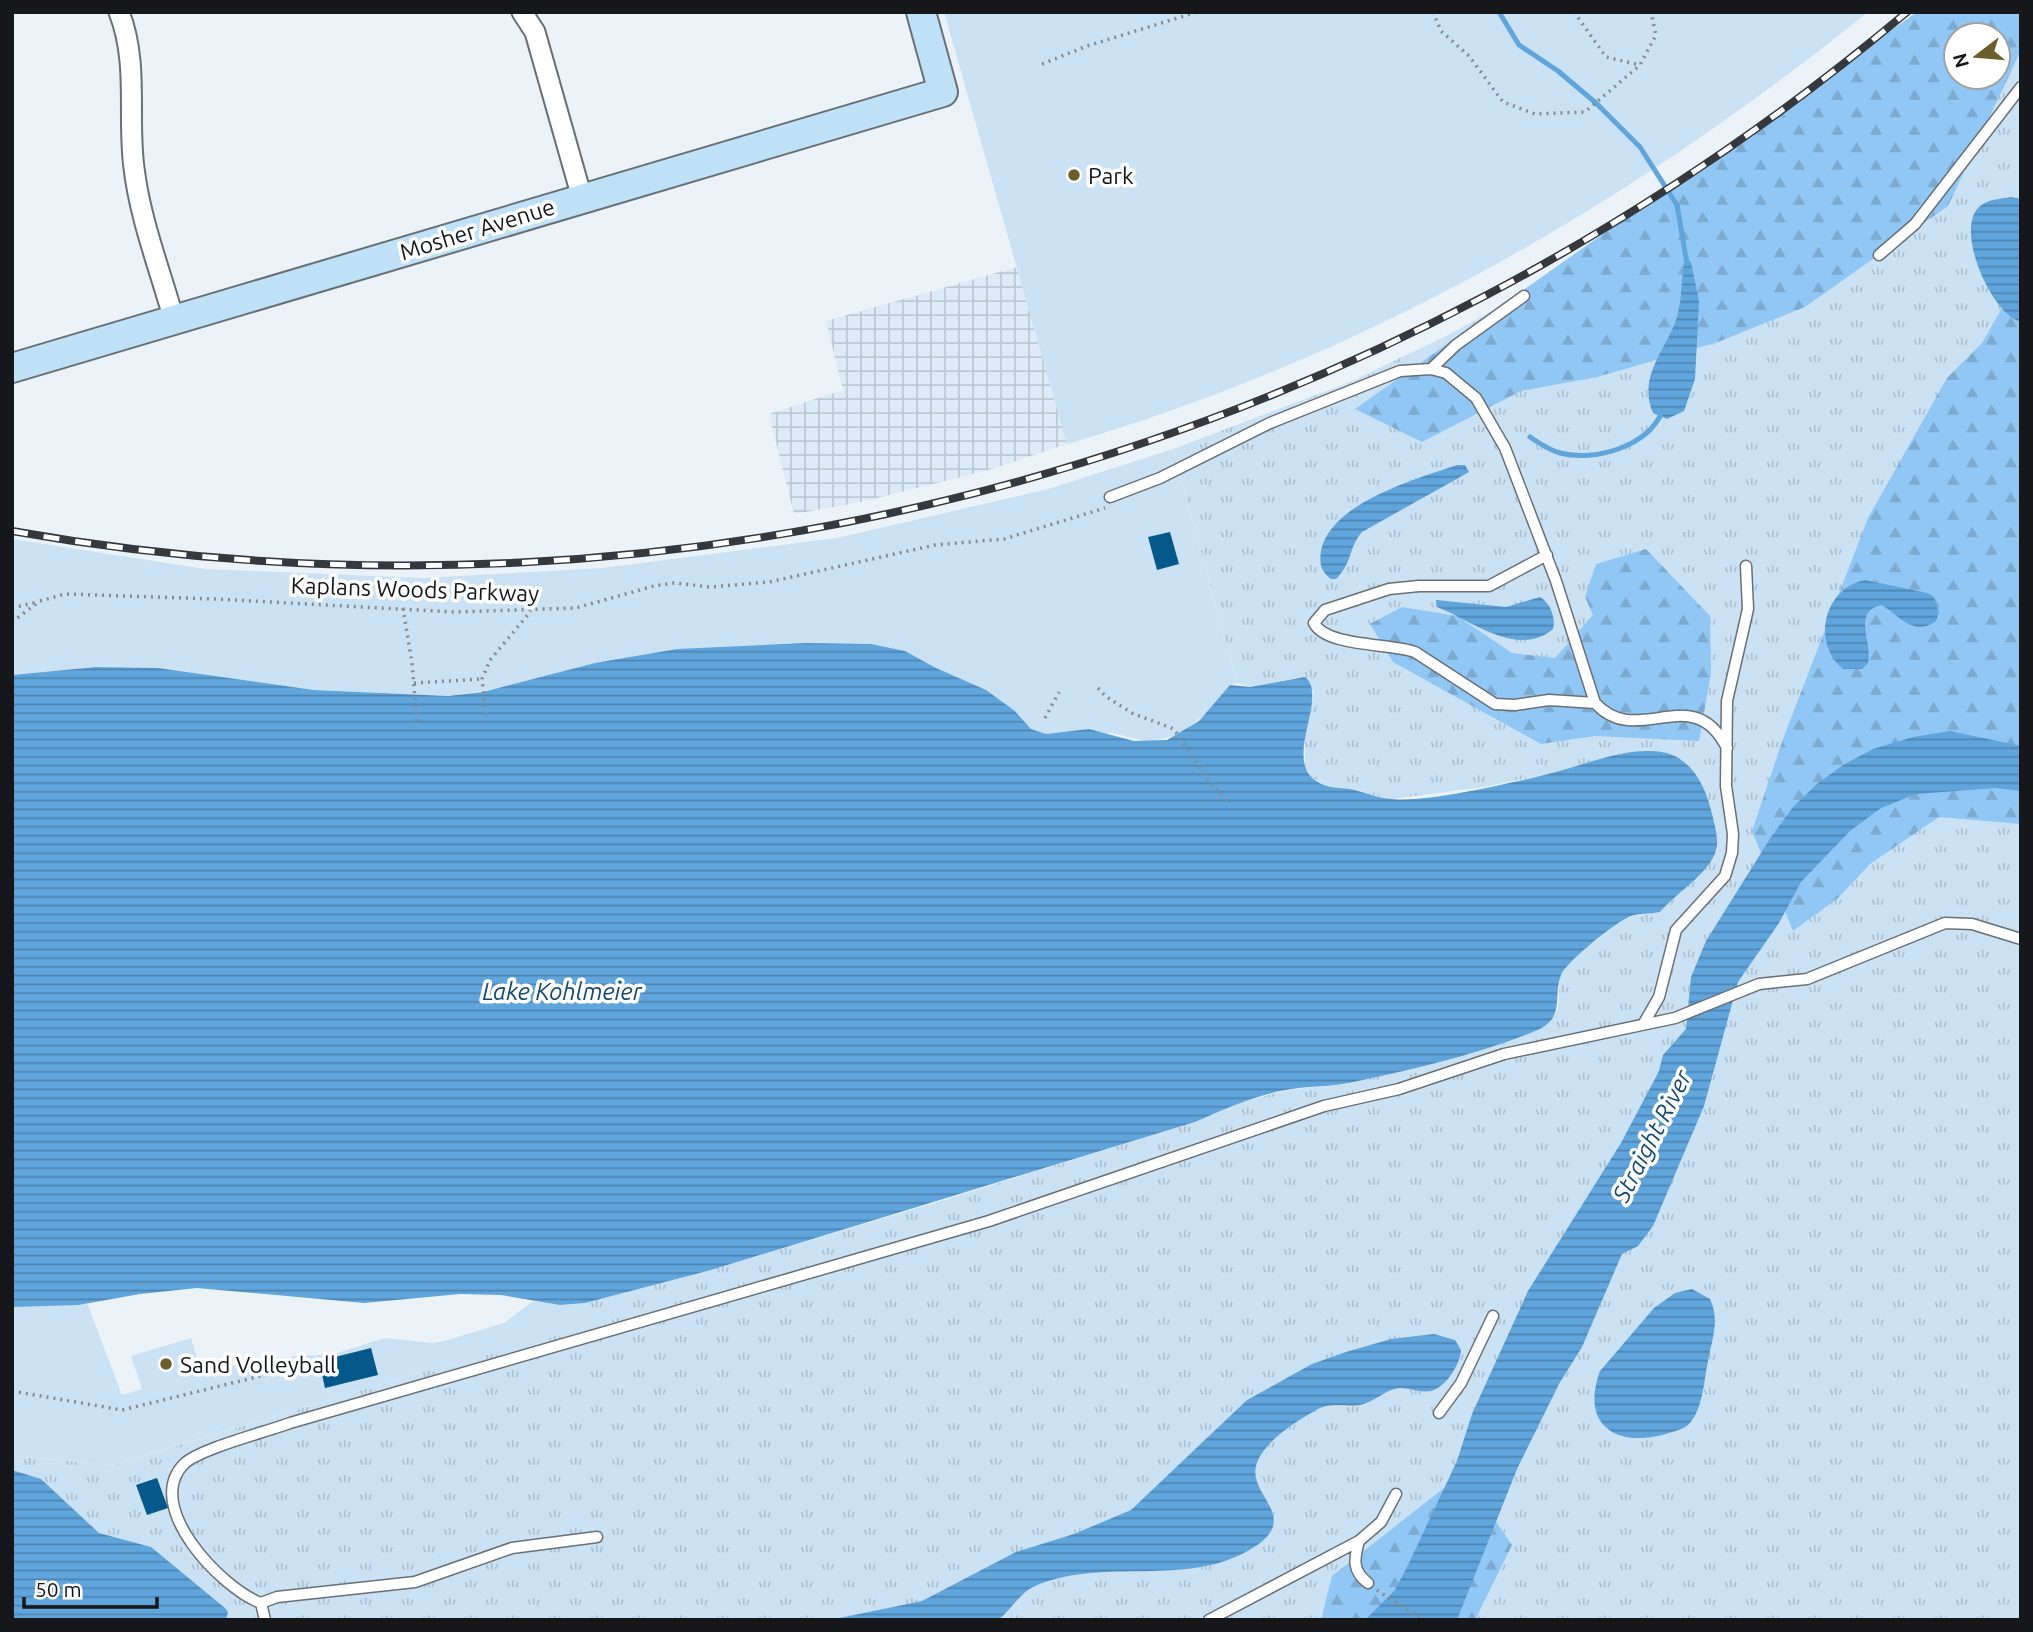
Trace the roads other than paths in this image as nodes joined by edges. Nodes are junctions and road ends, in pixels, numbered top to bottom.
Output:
1 (119, 12) edge
2 (522, 12) edge
3 (921, 12) edge
4 (2021, 87) edge
5 (582, 198) junction
6 (1879, 255) dead end
7 (1524, 296) dead end
8 (174, 320) junction
9 (12, 368) edge
10 (1431, 369) junction
11 (1111, 501) road end
12 (1547, 555) junction
13 (1746, 566) dead end
14 (1595, 703) junction
15 (1727, 748) junction
16 (2021, 939) edge
17 (1644, 1023) junction
18 (1493, 1316) dead end
19 (1440, 1413) dead end
20 (1396, 1494) dead end
21 (597, 1537) dead end
22 (1359, 1541) junction
23 (1368, 1583) road end
24 (261, 1602) junction
25 (265, 1620) edge
26 (1209, 1620) edge

1 - 8 street
2 - 5 street
3 - 5 street, Mosher Avenue
4 - 6 lane
5 - 8 street, Mosher Avenue
7 - 10 lane
8 - 9 street, Mosher Avenue
10 - 11 lane
10 - 12 lane
12 - 14 lane
12 - 14 lane
13 - 15 lane
14 - 15 lane
15 - 17 lane
16 - 17 lane
17 - 24 lane
18 - 19 lane
20 - 22 lane
21 - 24 lane
22 - 23 lane
22 - 26 lane
24 - 25 lane

